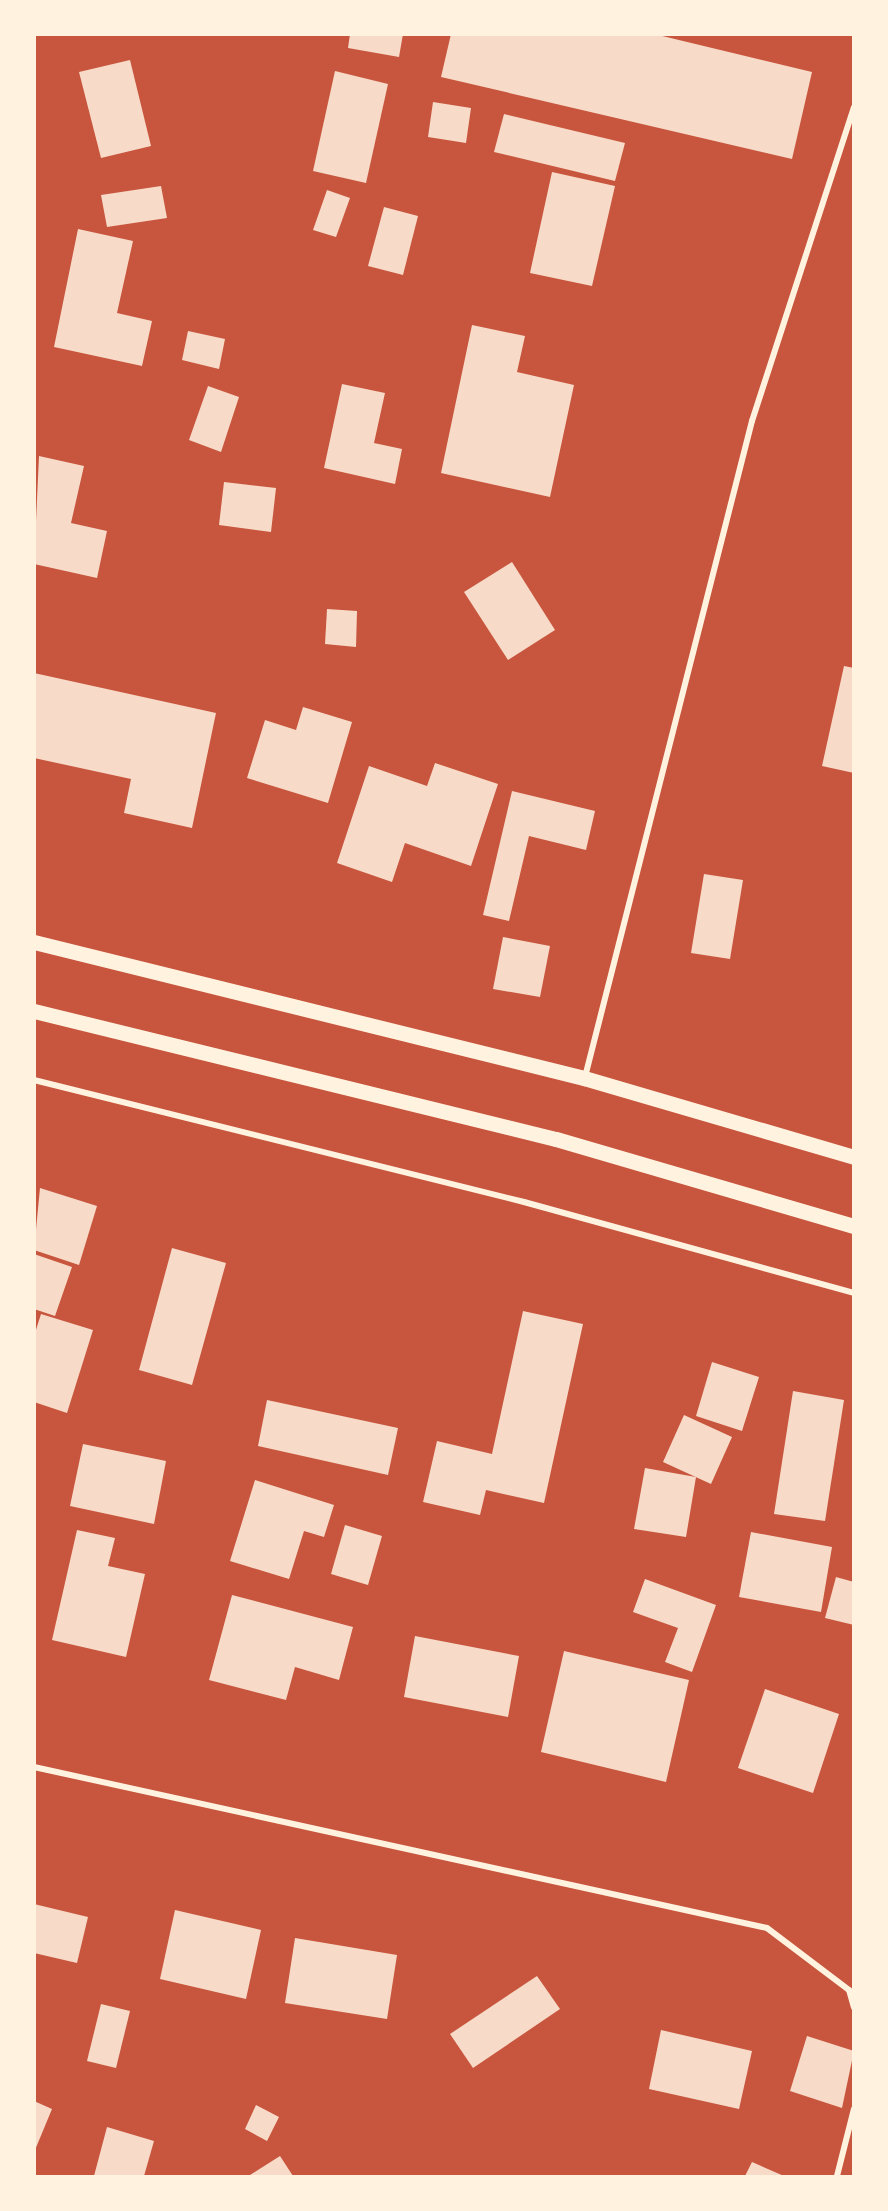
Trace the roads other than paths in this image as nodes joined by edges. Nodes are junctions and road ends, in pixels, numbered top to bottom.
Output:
1 (854, 107) edge
2 (34, 942) edge
3 (34, 1011) edge
4 (584, 1078) junction
5 (34, 1080) edge
6 (854, 1157) edge
7 (854, 1226) edge
8 (854, 1293) edge
9 (34, 1767) edge
10 (854, 2007) edge
11 (854, 2109) edge
12 (837, 2176) edge

1 - 4 street
2 - 4 main road
3 - 7 main road
4 - 6 main road
5 - 8 street
9 - 10 street
11 - 12 street

